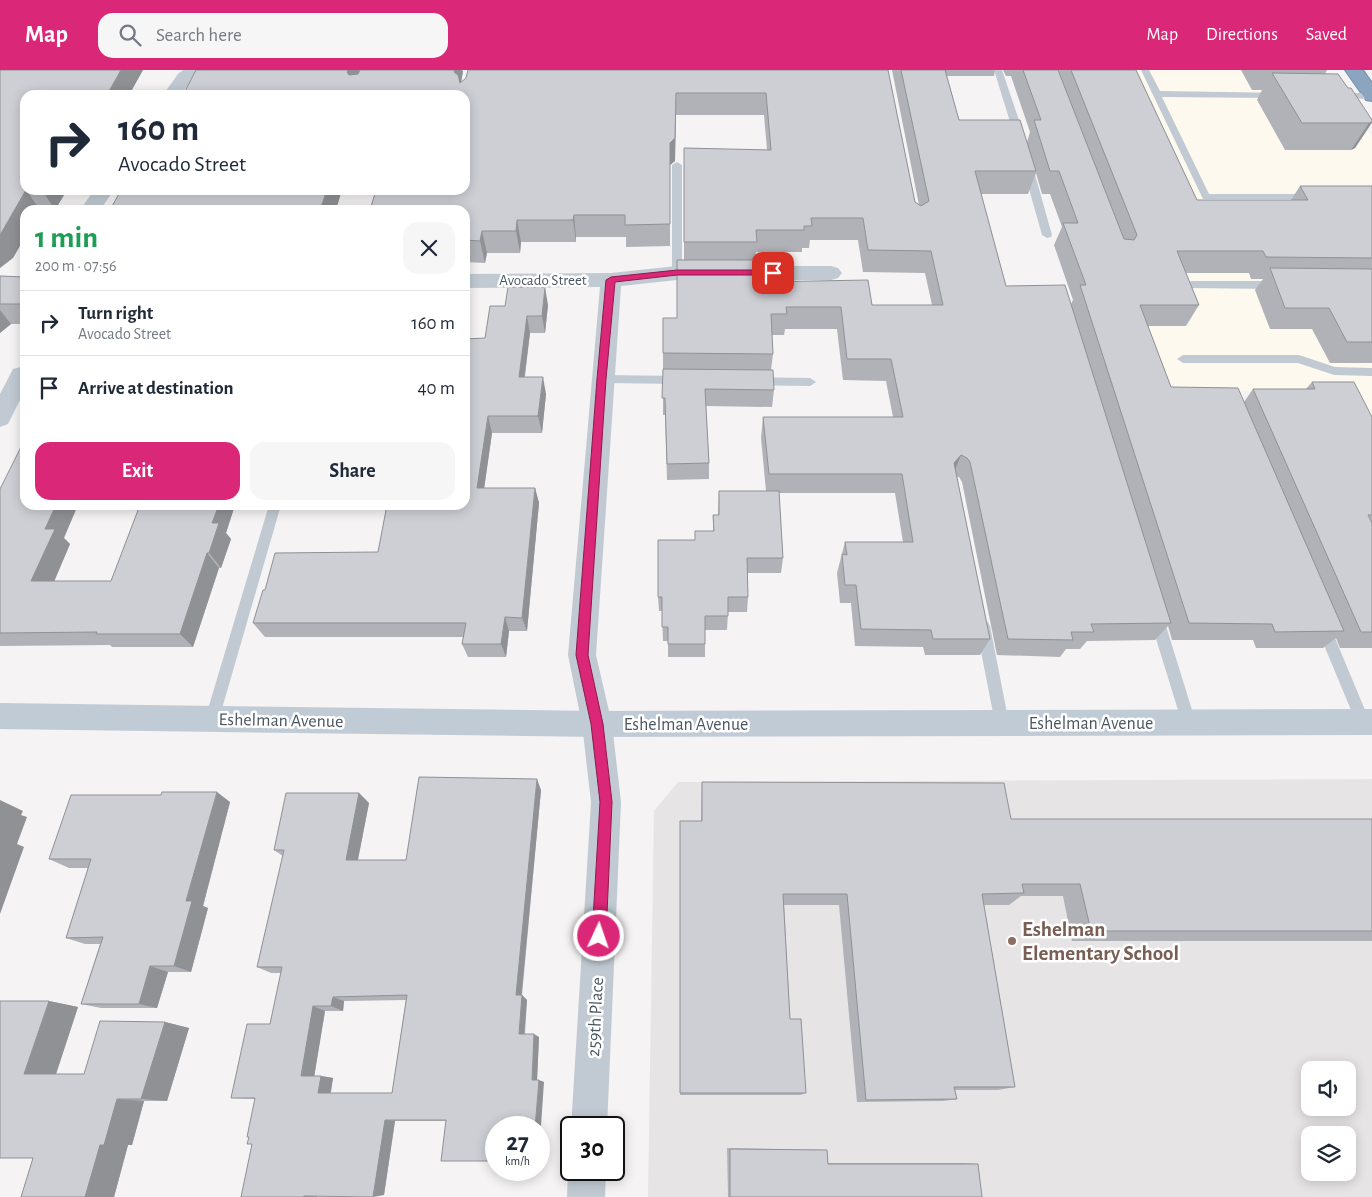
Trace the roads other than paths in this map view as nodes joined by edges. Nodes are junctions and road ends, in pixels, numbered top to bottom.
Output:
1 (194, 70) edge
2 (998, 70) edge
3 (1145, 70) edge
4 (1354, 70) edge
5 (176, 90) edge
6 (1156, 94) junction
7 (1294, 95) edge
8 (1333, 96) edge
9 (1372, 96) edge
10 (677, 165) dead end
11 (1323, 197) edge
12 (1047, 235) dead end
13 (677, 273) junction
14 (831, 273) dead end
15 (611, 280) junction
16 (470, 281) edge
17 (1191, 285) edge
18 (1286, 285) edge
19 (1183, 359) dead end
20 (1372, 372) edge
21 (20, 377) edge
22 (602, 379) junction
23 (691, 380) edge
24 (741, 381) edge
25 (810, 382) dead end
26 (0, 418) edge
27 (274, 510) edge
28 (1151, 599) edge
29 (1318, 614) edge
30 (981, 617) edge
31 (0, 716) edge
32 (212, 719) junction
33 (1368, 722) edge
34 (1002, 723) junction
35 (1189, 723) junction
36 (597, 724) junction
37 (590, 1116) edge
38 (587, 1181) edge
39 (586, 1197) edge

1 - 5 street
2 - 12 lane
3 - 6 lane
4 - 9 highway
6 - 7 lane
6 - 11 lane
8 - 9 lane
10 - 13 lane
13 - 14 street, Avocado Street
13 - 15 street, Avocado Street
15 - 16 street, Avocado Street
15 - 22 street, 259th Place
17 - 18 lane
19 - 20 lane
21 - 26 street
22 - 23 lane
22 - 36 street, 259th Place
24 - 25 lane
27 - 32 lane
28 - 35 lane
29 - 33 lane
30 - 34 lane
31 - 32 street, Eshelman Avenue
32 - 36 street, Eshelman Avenue
33 - 35 street, Eshelman Avenue
34 - 35 street, Eshelman Avenue
34 - 36 street, Eshelman Avenue
36 - 37 street, 259th Place
38 - 39 street

